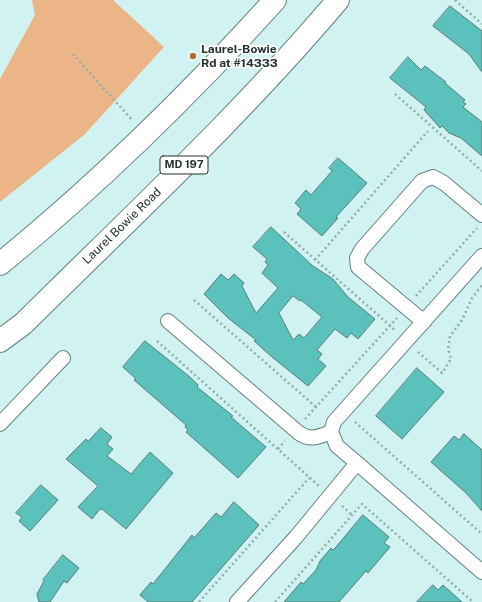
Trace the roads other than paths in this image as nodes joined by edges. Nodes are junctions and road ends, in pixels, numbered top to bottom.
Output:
1 (275, 0) edge
2 (338, 0) edge
3 (482, 215) edge
4 (482, 256) edge
5 (0, 264) edge
6 (168, 321) dead end
7 (424, 322) junction
8 (23, 324) junction
9 (0, 341) edge
10 (0, 352) edge
11 (63, 358) dead end
12 (0, 424) edge
13 (331, 432) junction
14 (357, 462) junction
15 (482, 572) edge
16 (237, 602) edge

1 - 5 main road
2 - 8 main road, Laurel Bowie Road / MD 197
3 - 7 street
4 - 7 street
6 - 13 street
7 - 13 street
8 - 9 main road, Laurel Bowie Road / MD 197
8 - 10 main road
11 - 12 street
13 - 14 street
14 - 15 street
14 - 16 street

